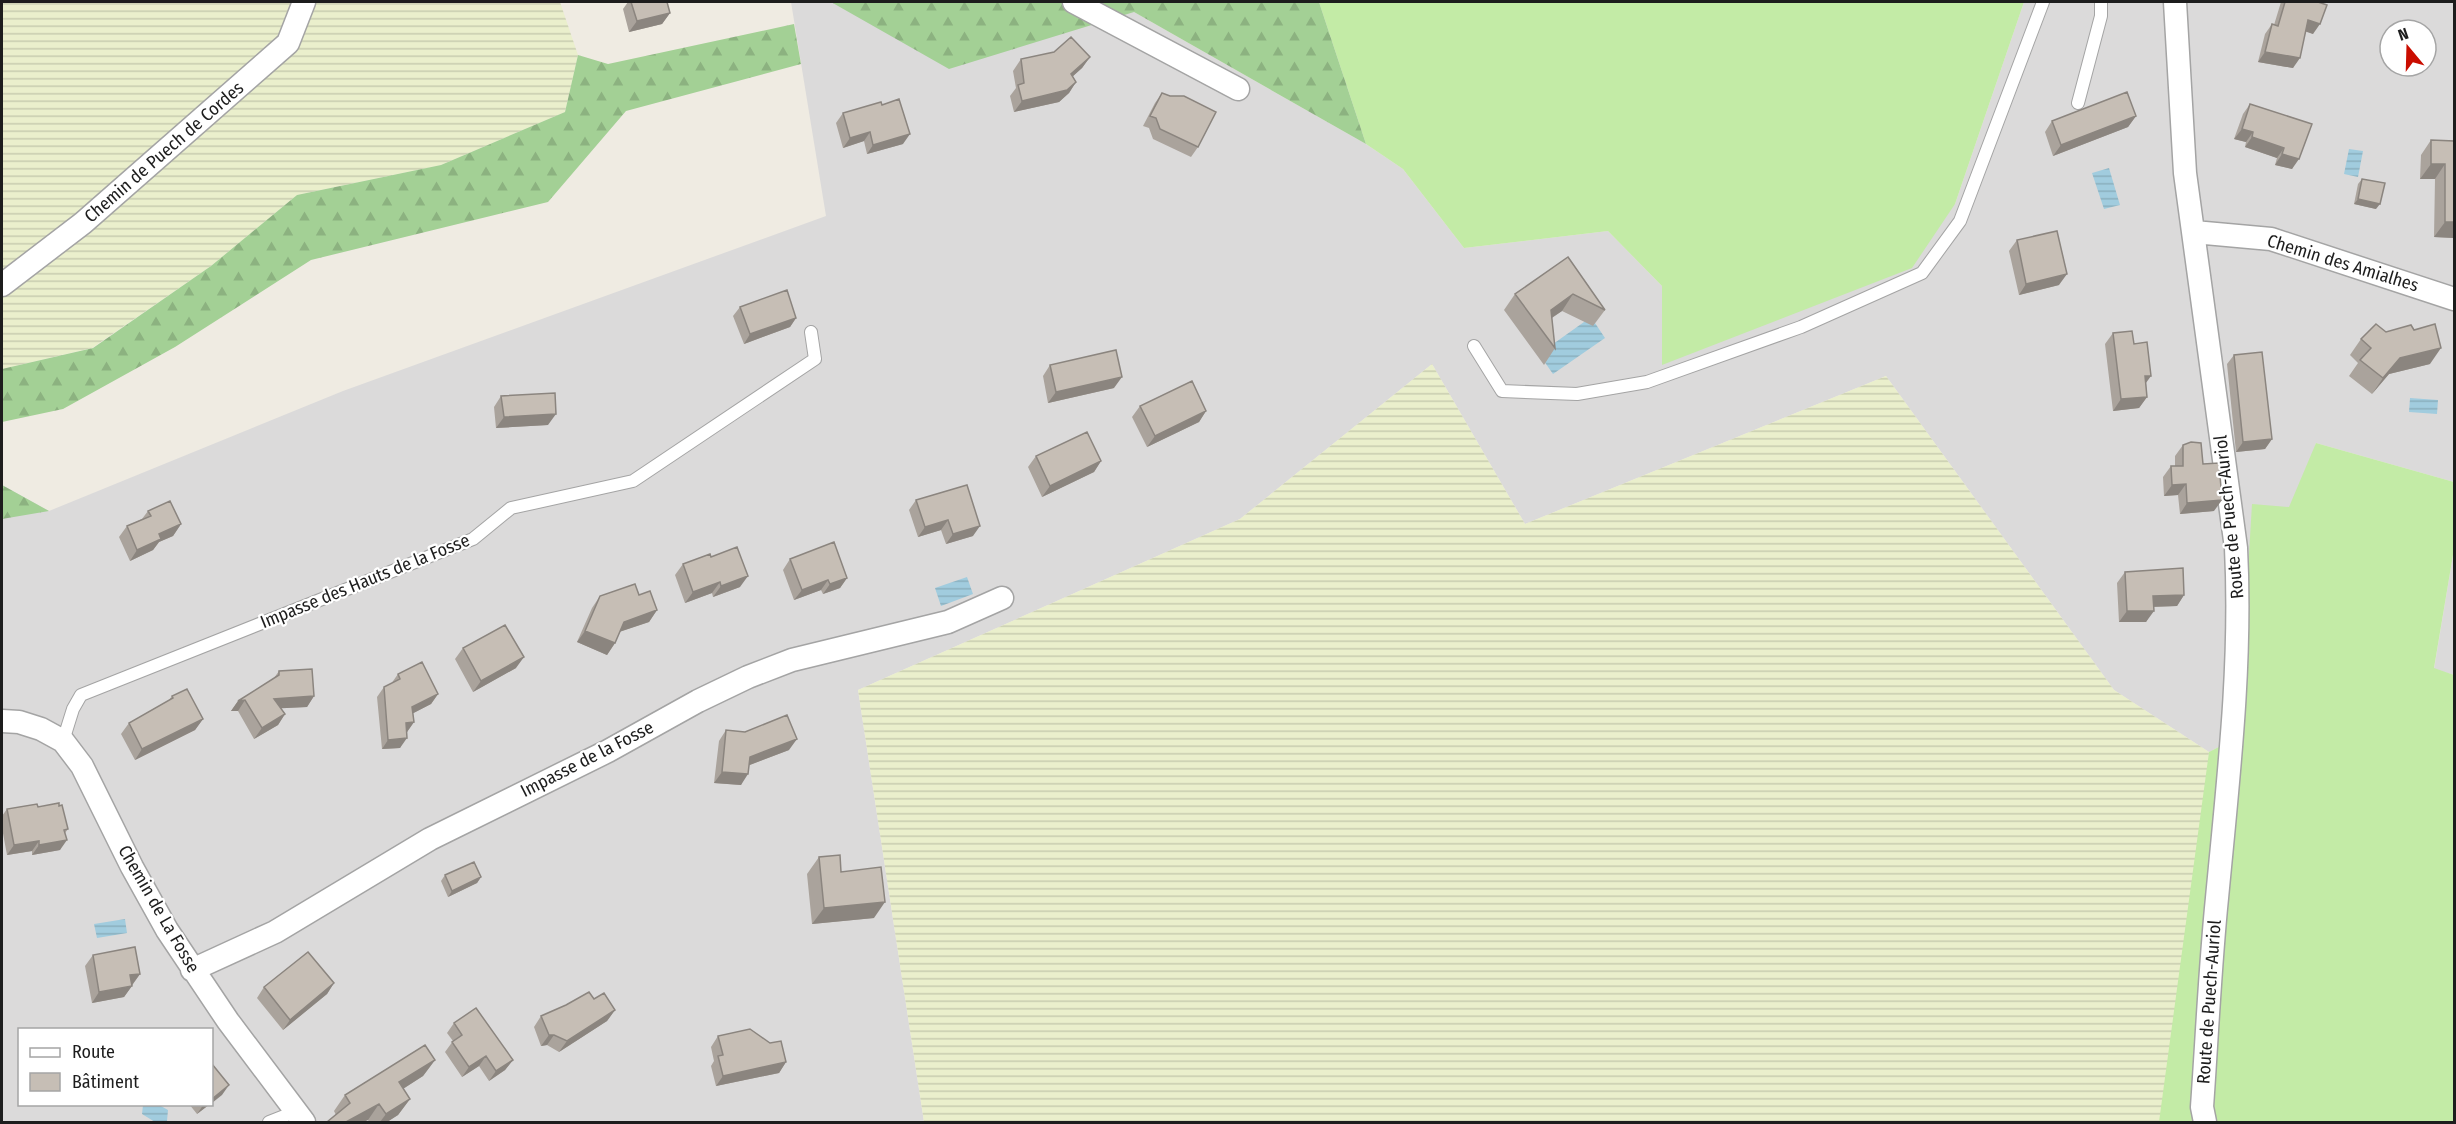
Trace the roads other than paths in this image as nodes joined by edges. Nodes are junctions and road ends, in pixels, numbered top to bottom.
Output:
1 (304, 2) edge
2 (1074, 2) edge
3 (2043, 2) edge
4 (2101, 2) edge
5 (2175, 2) edge
6 (1238, 89) dead end
7 (2078, 103) dead end
8 (2194, 232) junction
9 (2, 285) edge
10 (2454, 299) edge
11 (811, 332) dead end
12 (1474, 346) dead end
13 (1002, 598) dead end
14 (2, 721) edge
15 (63, 741) junction
16 (192, 970) junction
17 (300, 1117) edge
18 (2201, 1117) edge
19 (269, 1122) edge

1 - 9 street, Chemin de Puech de Cordes
2 - 6 street
3 - 12 lane
4 - 7 lane
5 - 8 street, Route de Puech-Auriol
8 - 10 street, Chemin des Amialhes
8 - 18 street, Route de Puech-Auriol
11 - 15 lane, Impasse des Hauts de la Fosse
13 - 16 street, Impasse de la Fosse
14 - 15 street, Chemin de La Fosse
15 - 16 street, Chemin de La Fosse
16 - 17 street, Chemin de La Fosse
17 - 19 lane

